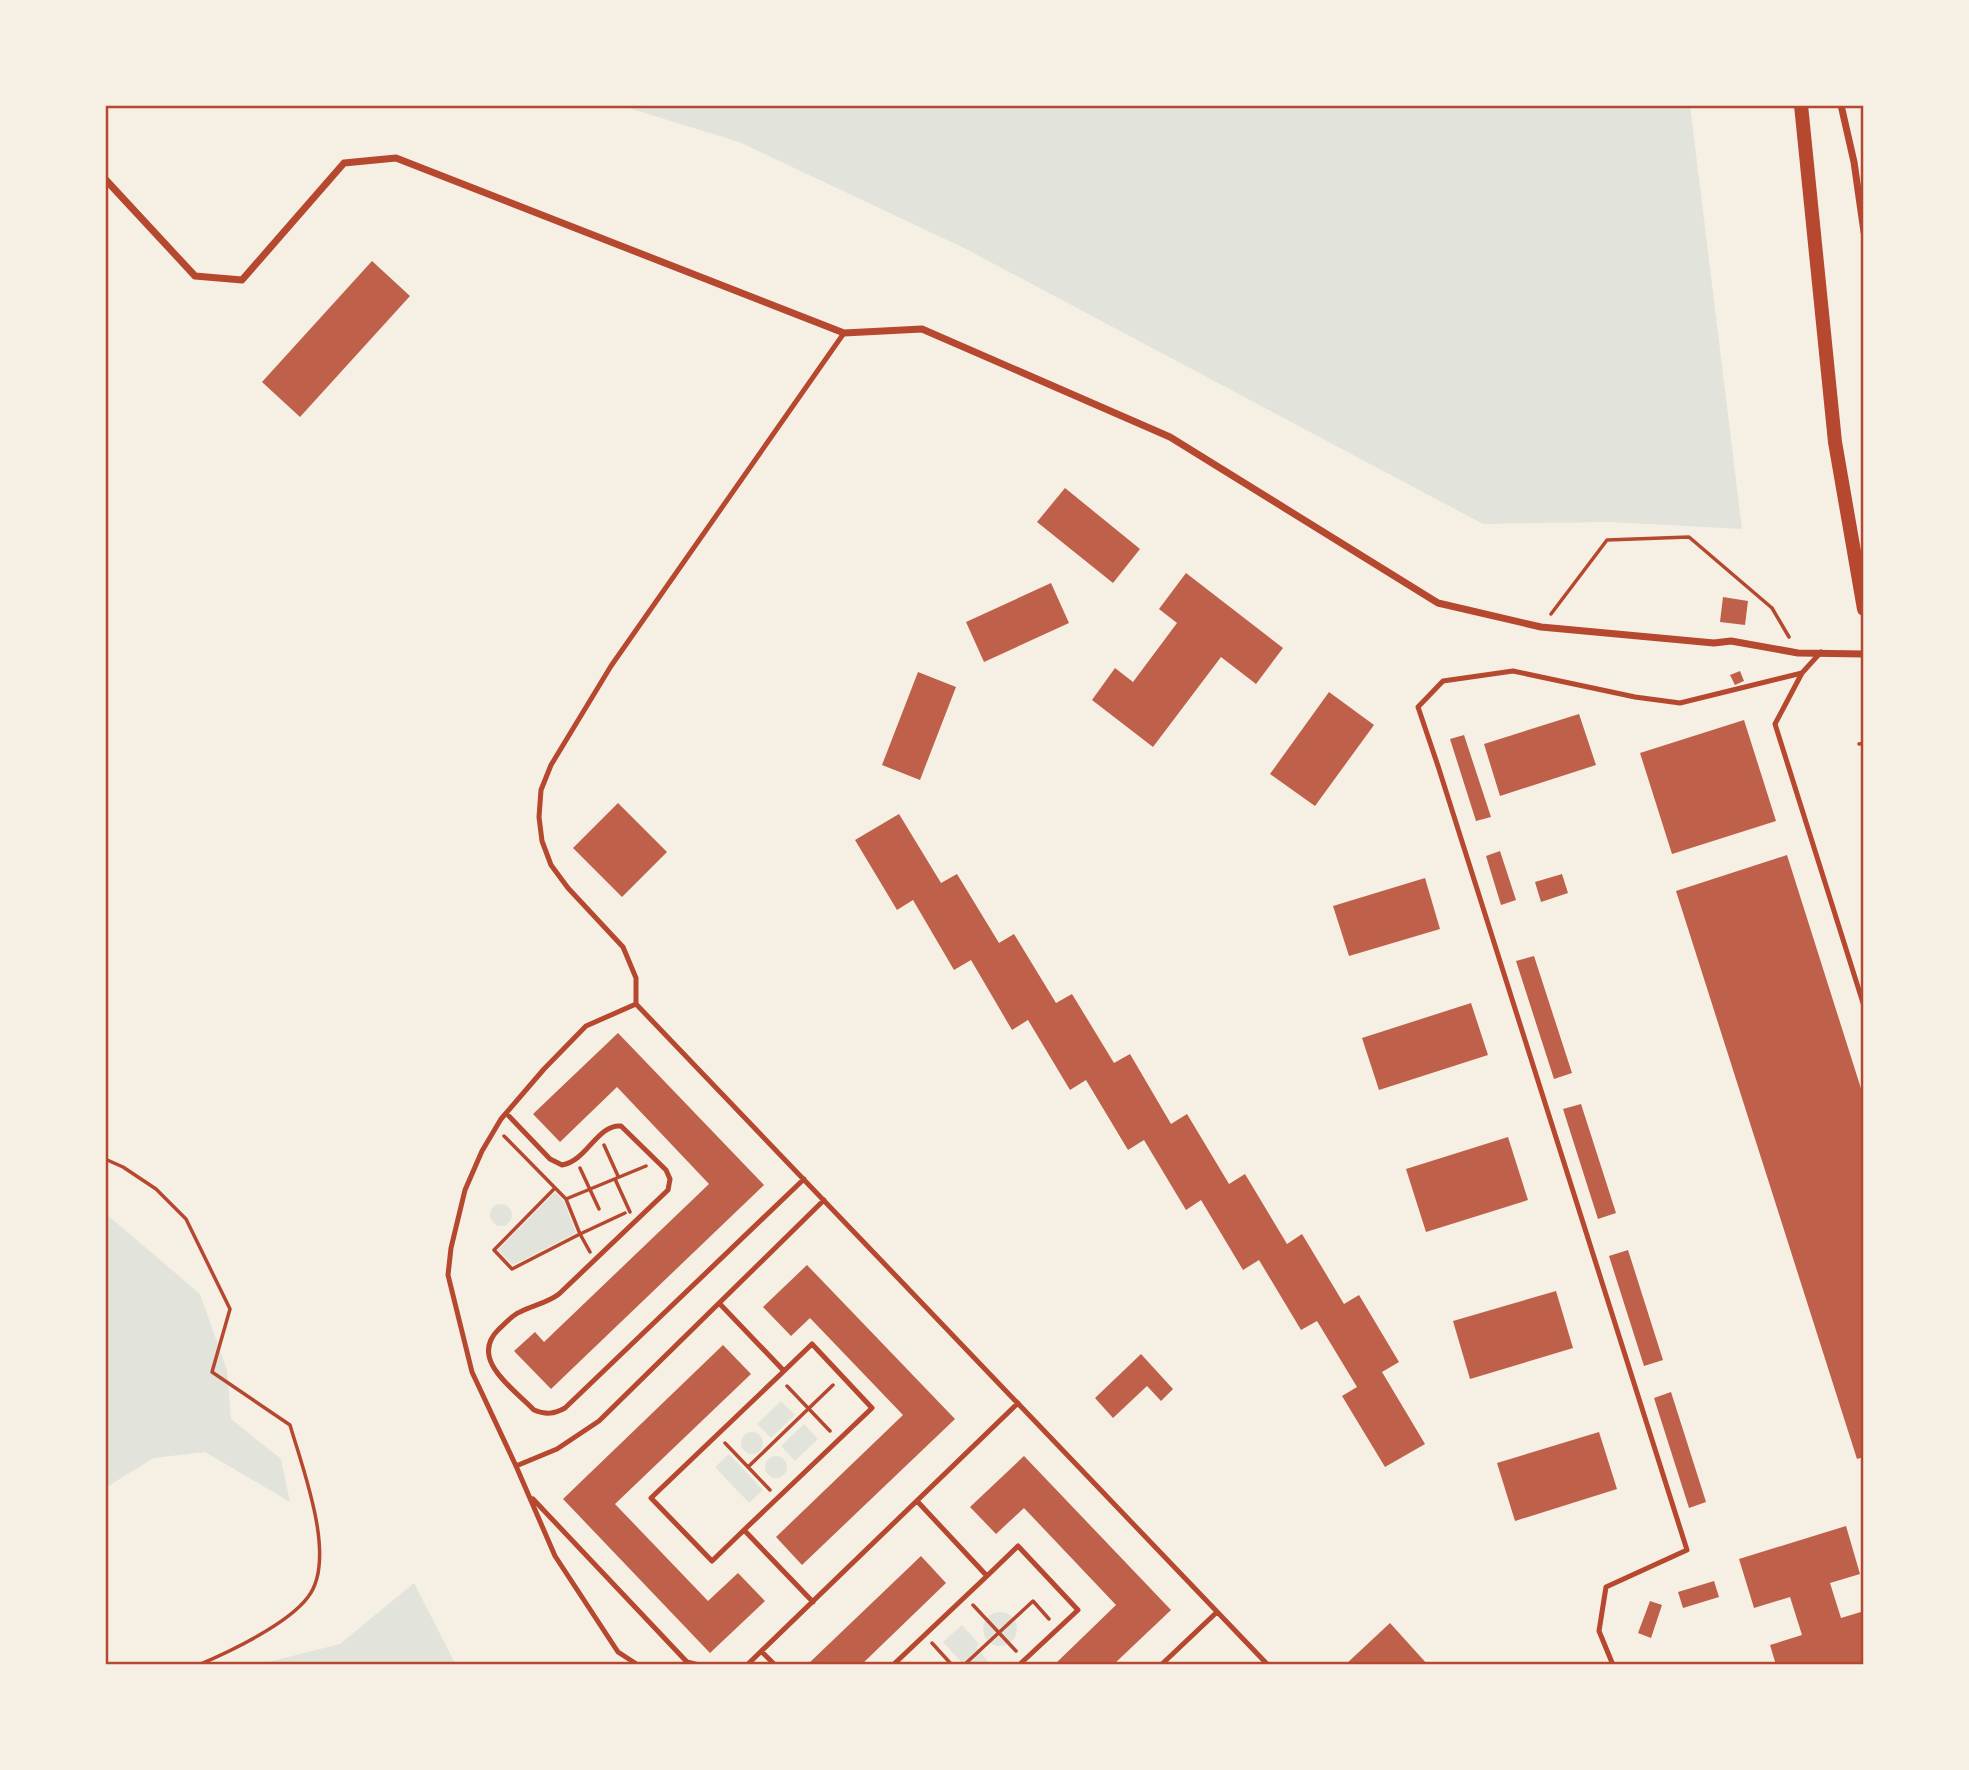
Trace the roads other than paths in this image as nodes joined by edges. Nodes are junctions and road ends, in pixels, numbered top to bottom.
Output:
1 (1801, 105) edge
2 (1841, 105) edge
3 (105, 179) edge
4 (1864, 232) edge
5 (844, 333) junction
6 (1864, 610) edge
7 (1821, 652) junction
8 (1864, 654) edge
9 (1802, 673) junction
10 (636, 1004) junction
11 (1864, 1006) edge
12 (506, 1113) junction
13 (804, 1179) junction
14 (824, 1200) junction
15 (719, 1303) junction
16 (784, 1371) junction
17 (1018, 1403) junction
18 (516, 1466) junction
19 (1864, 1481) edge
20 (1864, 1486) edge
21 (529, 1494) junction
22 (917, 1501) junction
23 (744, 1530) junction
24 (987, 1576) junction
25 (813, 1602) junction
26 (1217, 1612) junction
27 (762, 1652) junction
28 (1022, 1663) edge
29 (638, 1665) edge
30 (699, 1665) edge
31 (747, 1665) edge
32 (775, 1665) edge
33 (893, 1665) edge
34 (1161, 1665) edge
35 (1268, 1665) edge
36 (1613, 1665) edge

1 - 6 main road
2 - 4 street
3 - 5 street
5 - 7 street
5 - 10 lane
7 - 8 street
7 - 9 lane
9 - 11 lane
9 - 36 lane
10 - 12 lane
10 - 13 lane
12 - 13 lane
12 - 18 lane
13 - 14 lane
14 - 15 lane
14 - 17 lane
15 - 16 lane
15 - 18 lane
16 - 23 lane
16 - 23 lane
17 - 22 lane
17 - 26 lane
18 - 21 lane
19 - 20 lane
21 - 29 lane
21 - 30 lane
22 - 24 lane
22 - 25 lane
23 - 25 lane
24 - 28 lane
24 - 33 lane
25 - 27 lane
26 - 34 lane
26 - 35 lane
27 - 31 lane
27 - 32 lane

